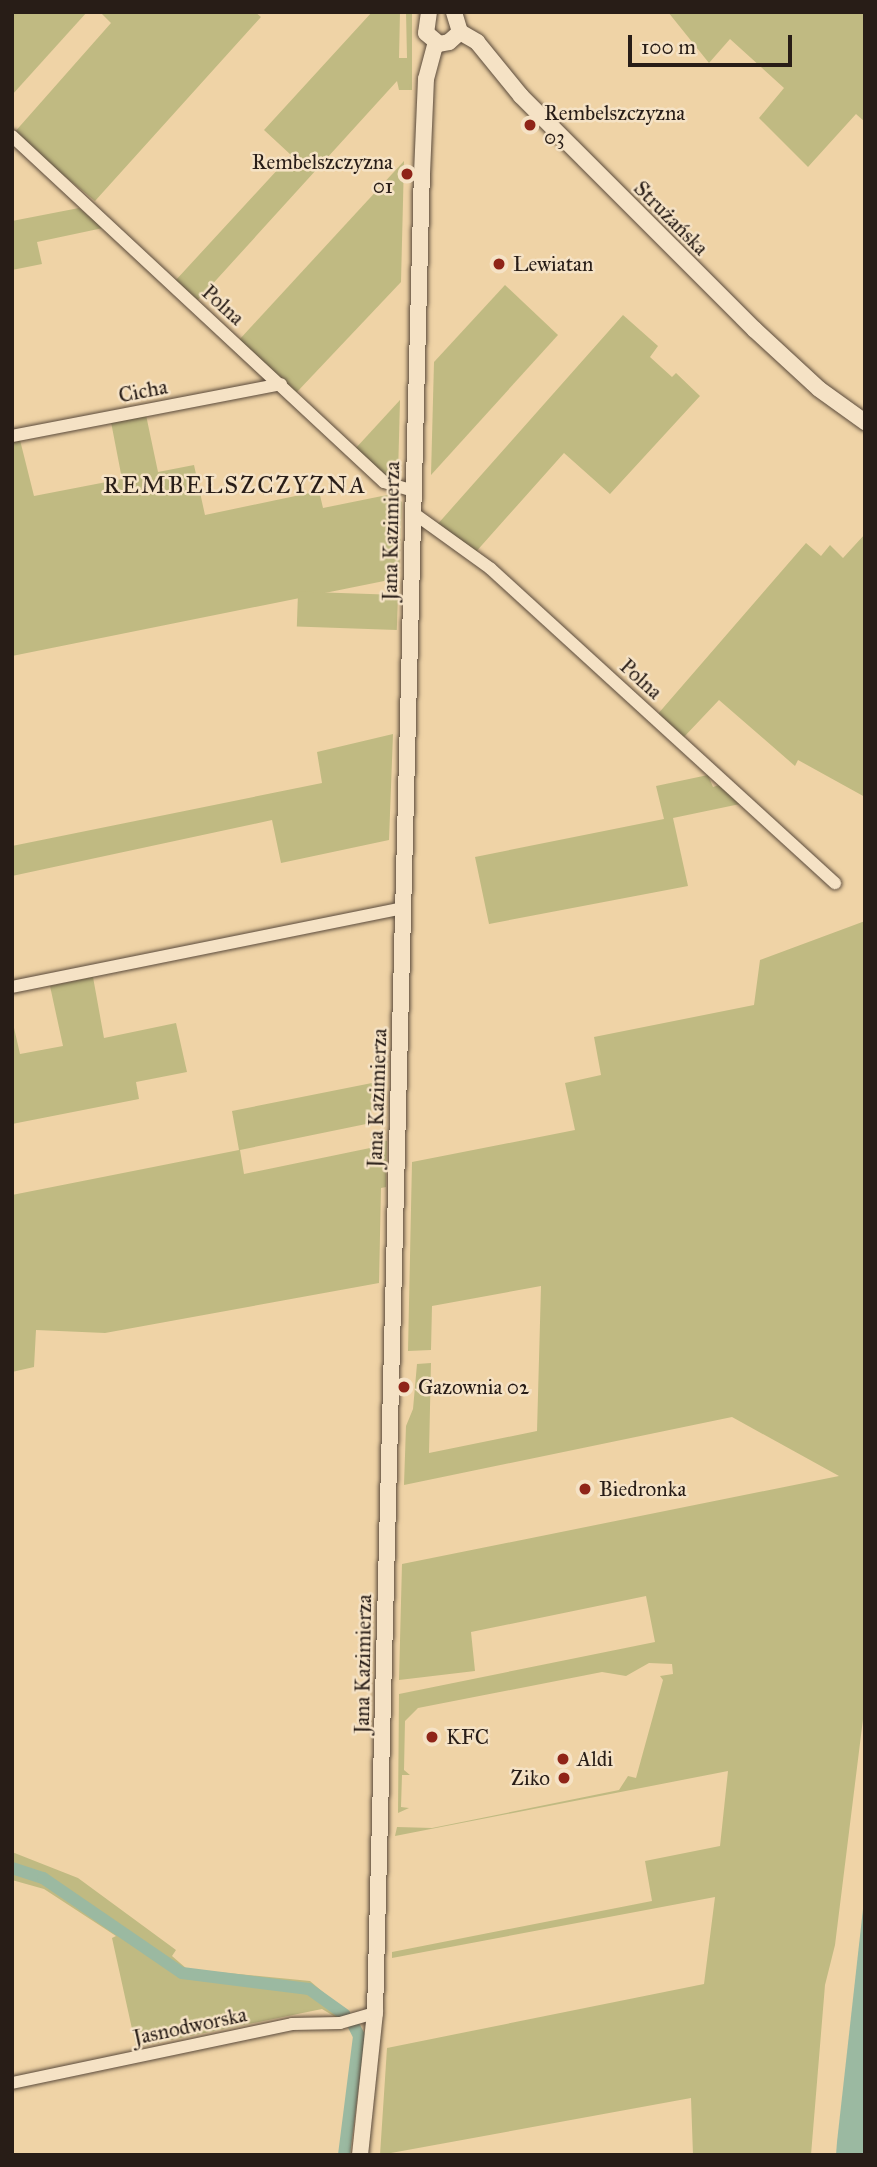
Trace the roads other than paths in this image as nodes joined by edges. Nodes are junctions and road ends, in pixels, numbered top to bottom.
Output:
1 (454, 12) edge
2 (431, 13) edge
3 (460, 32) junction
4 (436, 43) junction
5 (15, 142) edge
6 (281, 384) junction
7 (865, 422) edge
8 (12, 436) edge
9 (413, 491) junction
10 (412, 512) junction
11 (835, 883) dead end
12 (403, 908) junction
13 (12, 987) edge
14 (375, 2013) junction
15 (12, 2083) edge
16 (360, 2155) edge

1 - 3 main road
2 - 4 main road
3 - 4 main road
3 - 7 main road, Strużańska
4 - 9 main road, Jana Kazimierza
5 - 6 street, Polna
6 - 8 street, Cicha
6 - 9 street, Polna
9 - 10 main road, Jana Kazimierza
10 - 11 street, Polna
10 - 12 main road, Jana Kazimierza
12 - 13 street
12 - 14 main road, Jana Kazimierza
14 - 15 street, Jasnodworska
14 - 16 main road, Jana Kazimierza

